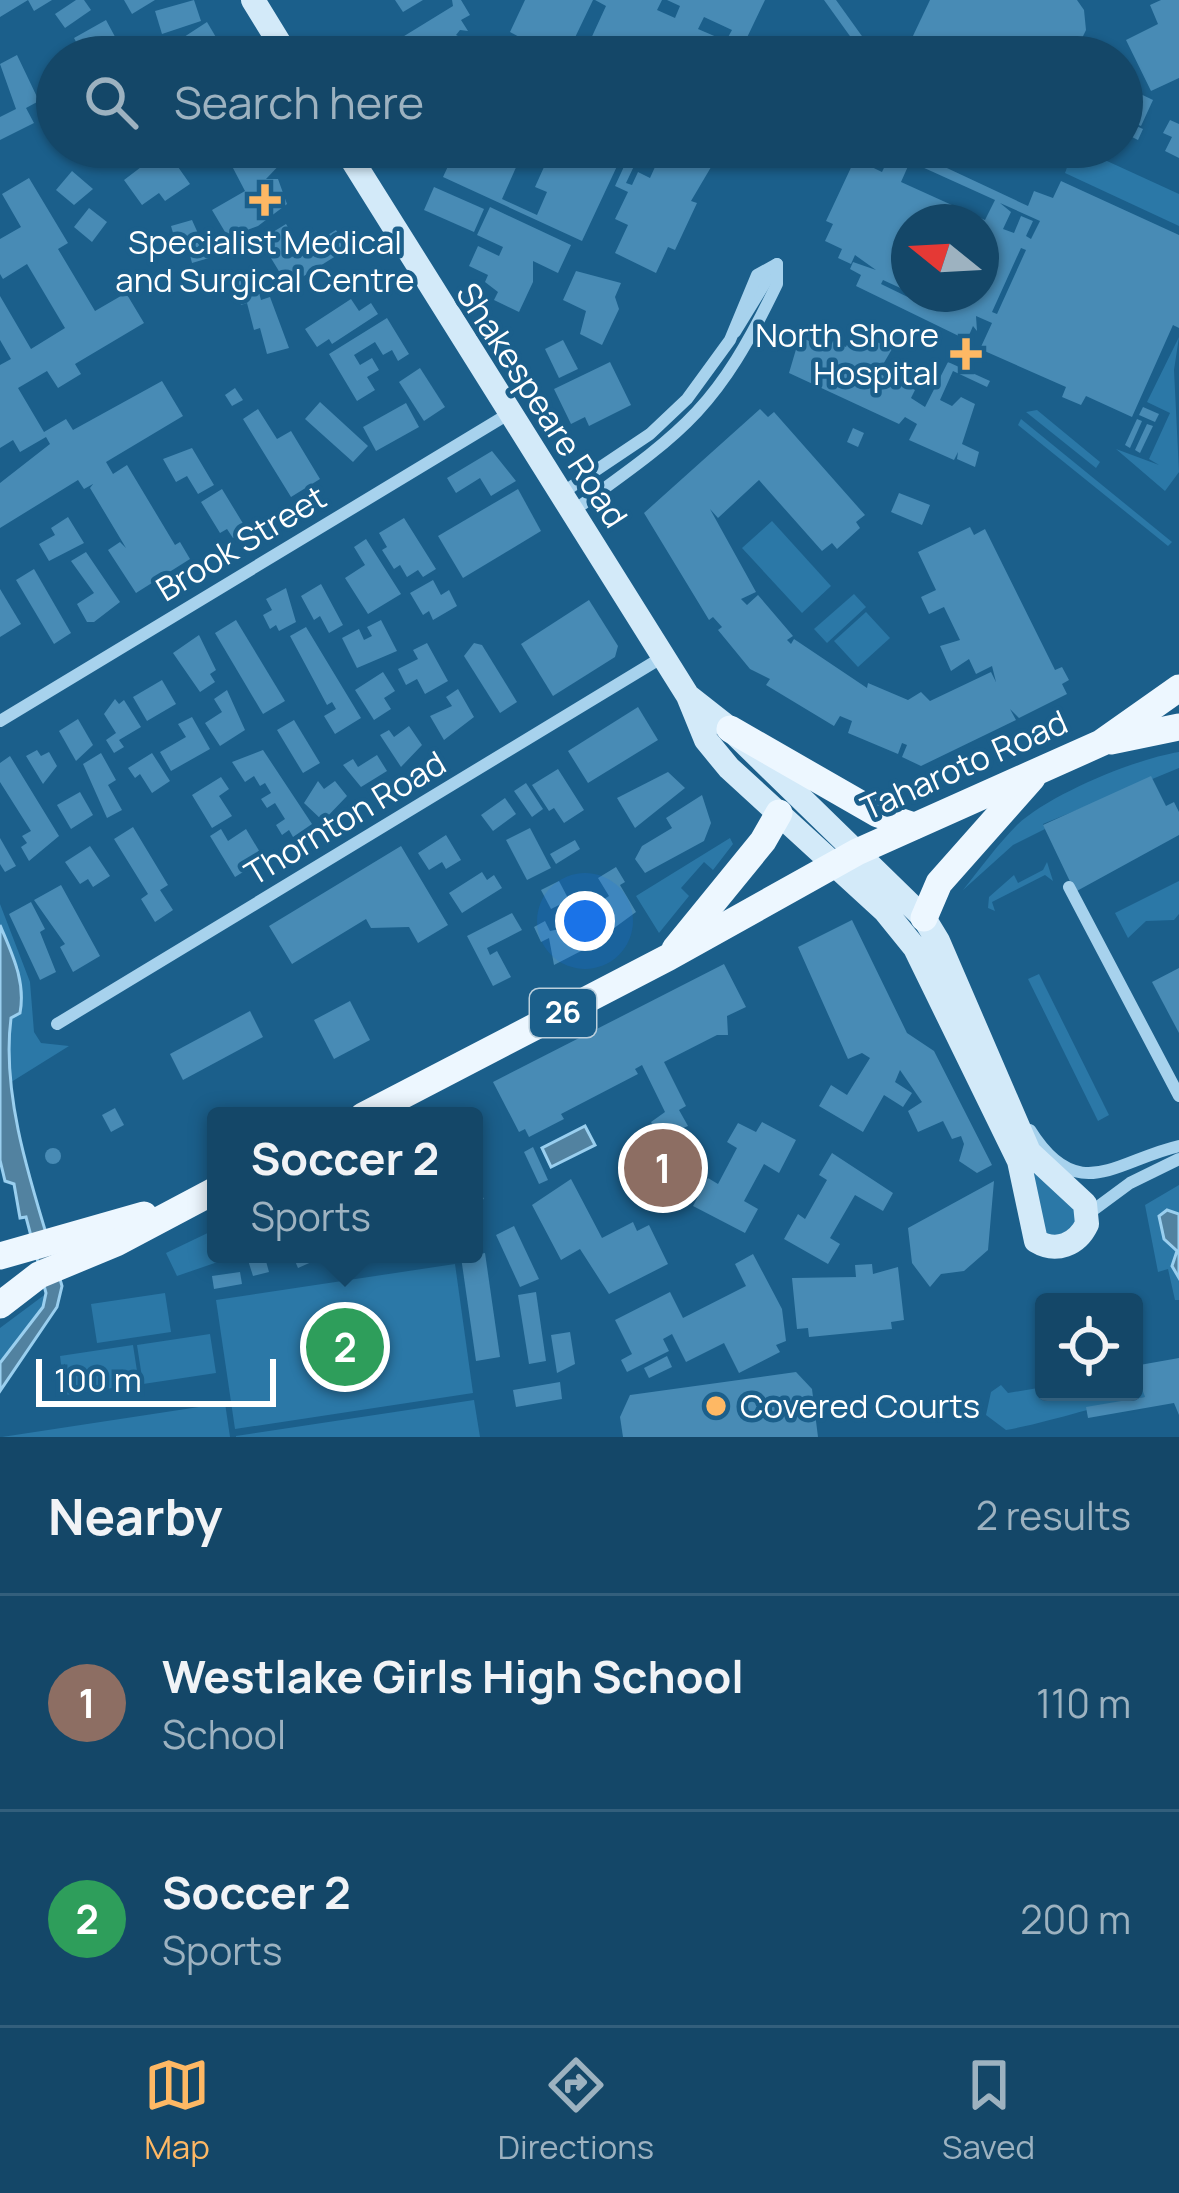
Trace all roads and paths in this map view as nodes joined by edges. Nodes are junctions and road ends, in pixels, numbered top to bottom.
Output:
1 (254, 0) edge
2 (275, 36) edge
3 (357, 168) edge
4 (510, 413) junction
5 (568, 502) junction
6 (661, 658) junction
7 (1179, 688) edge
8 (688, 696) junction
9 (0, 721) edge
10 (1179, 727) edge
11 (730, 729) junction
12 (1101, 743) junction
13 (1034, 775) junction
14 (779, 813) junction
15 (914, 826) junction
16 (846, 858) junction
17 (1069, 887) dead end
18 (924, 918) junction
19 (669, 957) junction
20 (57, 1024) dead end
21 (993, 1075) junction
22 (1179, 1096) edge
23 (380, 1107) edge
24 (1179, 1146) edge
25 (1179, 1159) edge
26 (207, 1194) edge
27 (1087, 1214) junction
28 (64, 1249) junction
29 (4, 1275) edge

1 - 2 main road
3 - 4 main road, Shakespeare Road
4 - 5 main road, Shakespeare Road
4 - 9 street, Brook Street
5 - 5 street
5 - 6 main road, Shakespeare Road
6 - 8 main road, Shakespeare Road
6 - 20 street, Thornton Road
7 - 12 main road, Taharoto Road / 26
8 - 11 main road, Shakespeare Road
8 - 14 main road, Shakespeare Road
10 - 12 main road, Taharoto Road / 26
11 - 15 main road
11 - 16 main road, Shakespeare Road
12 - 13 main road, Taharoto Road / 26
13 - 15 main road, Taharoto Road / 26
13 - 18 main road
14 - 16 main road, Shakespeare Road
14 - 19 main road
15 - 16 main road, Taharoto Road / 26
16 - 18 main road, Shakespeare Road
16 - 19 main road, 26
16 - 27 main road, Shakespeare Road
17 - 22 street
18 - 21 main road, Shakespeare Road
19 - 23 main road, 26
21 - 24 street
21 - 27 main road, Shakespeare Road
25 - 27 street
26 - 28 main road
28 - 29 main road
28 - 29 main road

